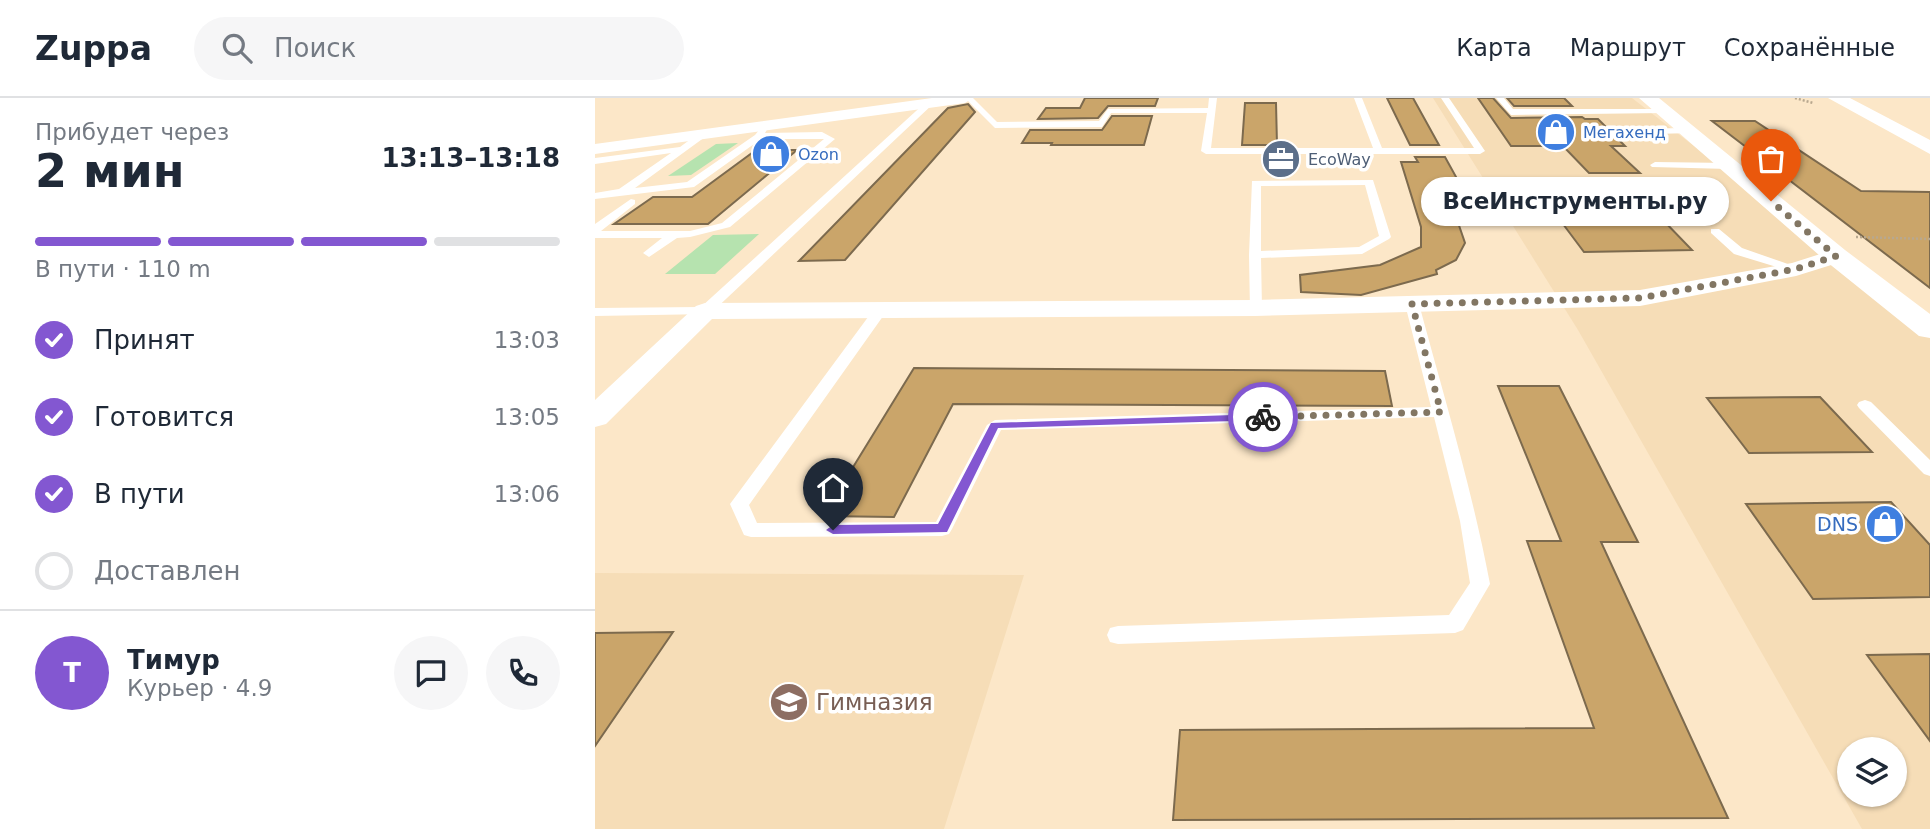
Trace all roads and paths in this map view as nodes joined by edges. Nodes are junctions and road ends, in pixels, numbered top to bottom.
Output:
1 (967, 98) edge
2 (1213, 98) edge
3 (1358, 98) edge
4 (1445, 98) edge
5 (1500, 98) edge
6 (1837, 98) edge
7 (930, 103) junction
8 (1656, 104) edge
9 (1210, 110) junction
10 (762, 131) junction
11 (1688, 131) junction
12 (1619, 132) dead end
13 (702, 135) junction
14 (1930, 148) edge
15 (595, 149) edge
16 (683, 149) junction
17 (1379, 152) junction
18 (595, 161) edge
19 (1655, 165) dead end
20 (1729, 166) junction
21 (622, 192) junction
22 (595, 196) edge
23 (631, 202) dead end
24 (1715, 231) dead end
25 (595, 233) edge
26 (674, 234) junction
27 (1813, 236) junction
28 (1930, 239) edge
29 (649, 253) dead end
30 (1255, 255) junction
31 (1836, 256) junction
32 (1796, 269) junction
33 (1412, 304) junction
34 (1255, 308) junction
35 (705, 311) junction
36 (595, 312) edge
37 (879, 312) junction
38 (1930, 329) edge
39 (1865, 405) dead end
40 (1441, 412) junction
41 (595, 417) edge
42 (1930, 470) edge
43 (1118, 635) dead end

1 - 7 street
1 - 9 lane
2 - 9 lane
3 - 17 lane
4 - 17 lane
5 - 8 lane
6 - 14 main road
7 - 10 street
7 - 35 lane
8 - 11 main road
9 - 17 lane
10 - 13 street
10 - 21 lane
10 - 26 lane
11 - 12 lane
11 - 20 main road
13 - 15 street
13 - 16 lane
16 - 18 lane
16 - 21 lane
19 - 20 lane
20 - 27 main road
21 - 22 lane
23 - 25 lane
24 - 32 lane
25 - 26 lane
26 - 29 lane
27 - 28 path
27 - 31 main road
30 - 30 lane
30 - 34 lane
31 - 32 street
31 - 38 main road
32 - 33 street
33 - 34 street
33 - 40 lane
34 - 37 street
35 - 36 lane
35 - 37 street
35 - 41 street
37 - 40 lane
39 - 42 lane
40 - 43 lane

